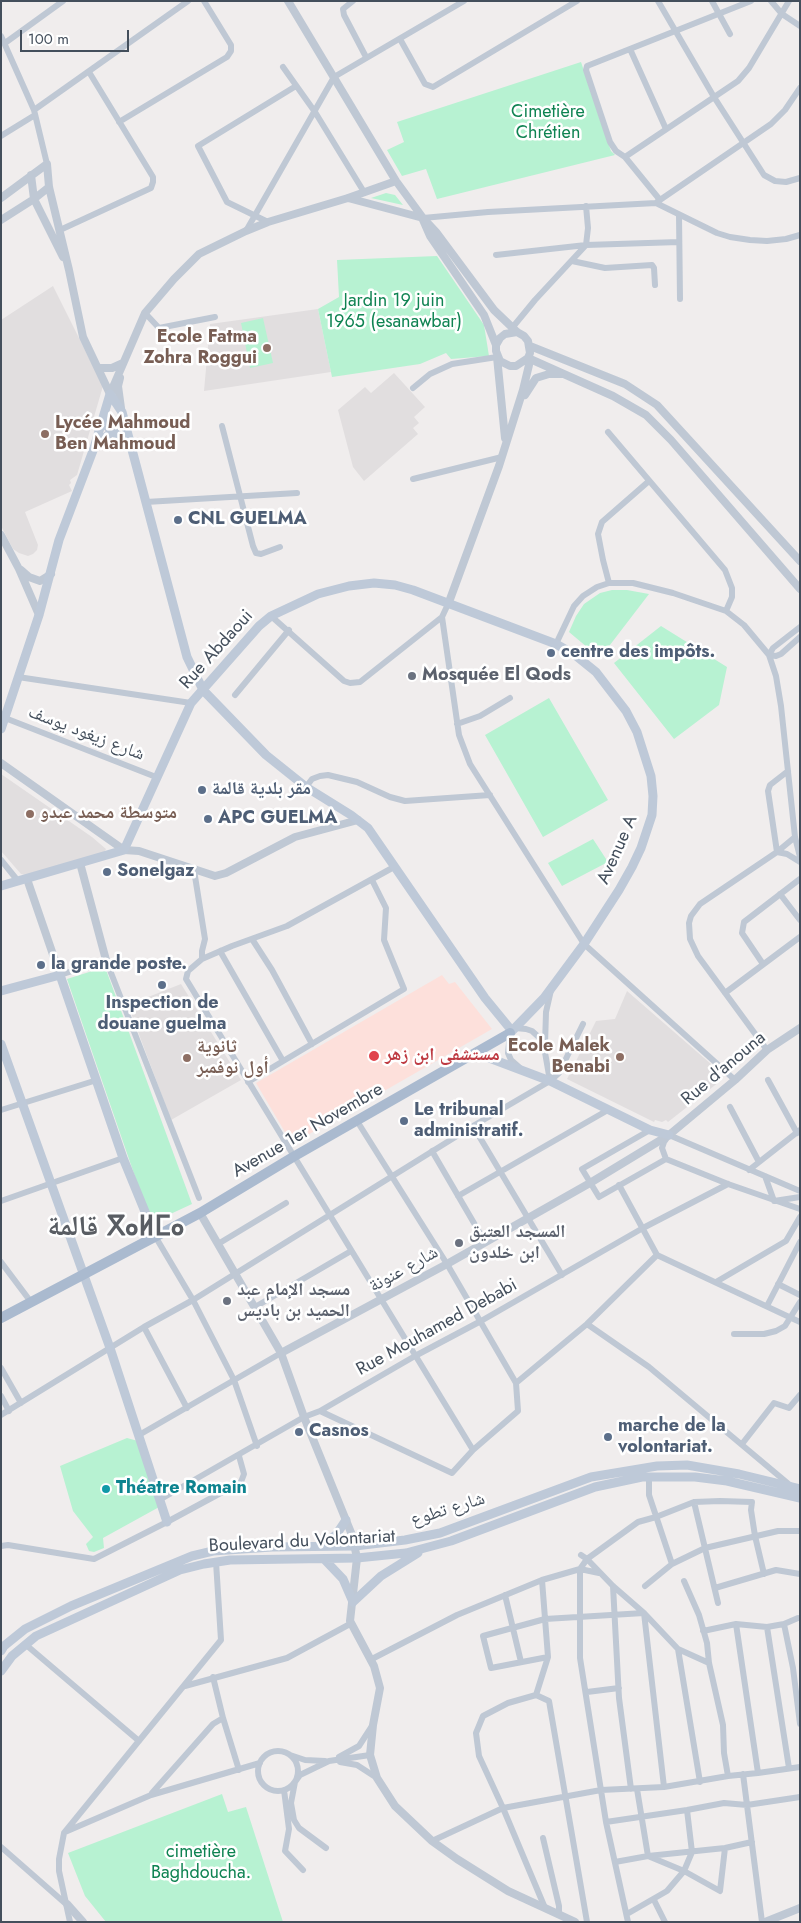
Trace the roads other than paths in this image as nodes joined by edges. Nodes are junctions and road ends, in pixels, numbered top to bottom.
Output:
1 (64, 1) edge
2 (188, 1) edge
3 (204, 1) edge
4 (353, 1) edge
5 (464, 1) edge
6 (577, 1) edge
7 (658, 1) edge
8 (712, 1) edge
9 (751, 1) edge
10 (771, 1) edge
11 (789, 1) edge
12 (289, 2) edge
13 (719, 14) junction
14 (782, 14) junction
15 (800, 26) edge
16 (675, 32) junction
17 (730, 34) dead end
18 (1, 36) edge
19 (400, 39) junction
20 (5, 43) junction
21 (630, 49) junction
22 (366, 58) junction
23 (283, 67) dead end
24 (89, 72) junction
25 (334, 77) junction
26 (296, 86) junction
27 (800, 88) edge
28 (714, 97) junction
29 (315, 112) junction
30 (34, 113) junction
31 (119, 122) junction
32 (666, 129) junction
33 (1, 136) edge
34 (744, 144) junction
35 (625, 157) junction
36 (47, 164) junction
37 (31, 175) junction
38 (800, 178) edge
39 (396, 181) junction
40 (49, 187) junction
41 (364, 192) junction
42 (1, 198) edge
43 (348, 198) junction
44 (34, 199) junction
45 (658, 201) junction
46 (586, 206) junction
47 (679, 215) junction
48 (254, 216) junction
49 (423, 218) junction
50 (1, 220) edge
51 (268, 222) junction
52 (60, 230) junction
53 (246, 231) junction
54 (800, 235) edge
55 (679, 242) junction
56 (586, 245) junction
57 (496, 255) dead end
58 (572, 262) junction
59 (69, 270) junction
60 (655, 285) dead end
61 (680, 299) dead end
62 (145, 314) junction
63 (215, 317) dead end
64 (514, 330) junction
65 (496, 345) junction
66 (530, 346) junction
67 (497, 357) junction
68 (528, 358) junction
69 (123, 363) junction
70 (98, 368) junction
71 (565, 374) junction
72 (412, 388) dead end
73 (110, 394) junction
74 (121, 408) junction
75 (516, 412) junction
76 (124, 420) junction
77 (101, 421) junction
78 (222, 426) dead end
79 (114, 432) junction
80 (608, 432) dead end
81 (129, 442) junction
82 (506, 442) junction
83 (94, 448) junction
84 (502, 457) junction
85 (413, 479) dead end
86 (649, 481) junction
87 (297, 493) dead end
88 (241, 496) junction
89 (146, 502) junction
90 (1, 536) edge
91 (280, 547) dead end
92 (800, 561) edge
93 (19, 569) junction
94 (51, 574) junction
95 (609, 583) junction
96 (800, 589) edge
97 (449, 602) junction
98 (726, 611) junction
99 (39, 615) junction
100 (271, 616) junction
101 (442, 617) junction
102 (800, 627) edge
103 (289, 630) junction
104 (800, 637) edge
105 (760, 642) junction
106 (556, 644) junction
107 (776, 646) junction
108 (781, 654) junction
109 (770, 655) junction
110 (776, 676) junction
111 (18, 677) junction
112 (203, 690) junction
113 (235, 695) dead end
114 (510, 698) dead end
115 (191, 703) junction
116 (5, 718) junction
117 (457, 724) junction
118 (1, 729) edge
119 (1, 762) edge
120 (788, 771) junction
121 (156, 777) junction
122 (306, 787) junction
123 (490, 795) junction
124 (358, 820) junction
125 (795, 837) junction
126 (124, 850) junction
127 (777, 852) junction
128 (800, 858) edge
129 (1, 860) edge
130 (800, 862) edge
131 (80, 863) junction
132 (394, 867) junction
133 (194, 870) junction
134 (800, 879) edge
135 (22, 880) junction
136 (372, 880) junction
137 (1, 886) edge
138 (780, 894) junction
139 (800, 920) edge
140 (800, 937) edge
141 (252, 939) junction
142 (584, 944) junction
143 (220, 951) junction
144 (202, 959) junction
145 (106, 960) junction
146 (763, 964) junction
147 (60, 975) junction
148 (552, 987) junction
149 (1, 991) edge
150 (725, 993) junction
151 (583, 1024) dead end
152 (800, 1028) edge
153 (512, 1031) junction
154 (1, 1044) edge
155 (312, 1044) junction
156 (545, 1046) junction
157 (767, 1050) junction
158 (476, 1053) junction
159 (282, 1061) junction
160 (524, 1070) junction
161 (97, 1080) junction
162 (735, 1080) junction
163 (768, 1080) dead end
164 (550, 1081) junction
165 (248, 1082) junction
166 (23, 1104) junction
167 (730, 1107) dead end
168 (1, 1110) edge
169 (608, 1110) junction
170 (357, 1121) junction
171 (473, 1126) junction
172 (650, 1130) junction
173 (798, 1132) edge
174 (668, 1135) junction
175 (432, 1151) junction
176 (293, 1157) junction
177 (123, 1158) junction
178 (666, 1158) junction
179 (759, 1162) junction
180 (749, 1170) junction
181 (500, 1172) junction
182 (393, 1176) junction
183 (765, 1176) junction
184 (590, 1183) junction
185 (52, 1184) junction
186 (728, 1184) junction
187 (619, 1185) junction
188 (800, 1191) edge
189 (458, 1196) junction
190 (800, 1197) edge
191 (199, 1198) dead end
192 (1, 1201) edge
193 (774, 1201) junction
194 (286, 1203) dead end
195 (800, 1209) edge
196 (200, 1213) junction
197 (329, 1216) junction
198 (800, 1217) edge
199 (528, 1218) junction
200 (642, 1228) junction
201 (156, 1236) junction
202 (485, 1242) junction
203 (800, 1242) edge
204 (218, 1244) junction
205 (351, 1251) junction
206 (657, 1255) junction
207 (1, 1262) edge
208 (447, 1264) junction
209 (236, 1273) junction
210 (84, 1274) junction
211 (562, 1275) junction
212 (716, 1282) junction
213 (778, 1284) junction
214 (800, 1295) edge
215 (193, 1300) junction
216 (381, 1300) junction
217 (31, 1302) junction
218 (800, 1302) edge
219 (767, 1306) junction
220 (255, 1307) junction
221 (1, 1318) edge
222 (791, 1318) junction
223 (481, 1322) junction
224 (800, 1322) edge
225 (587, 1324) junction
226 (144, 1327) junction
227 (734, 1334) dead end
228 (110, 1348) junction
229 (281, 1353) junction
230 (415, 1356) junction
231 (1, 1368) edge
232 (234, 1380) junction
233 (516, 1383) junction
234 (1, 1396) edge
235 (800, 1396) edge
236 (21, 1403) junction
237 (187, 1408) junction
238 (9, 1410) junction
239 (320, 1411) junction
240 (1, 1415) edge
241 (304, 1417) junction
242 (140, 1435) junction
243 (742, 1444) junction
244 (257, 1446) junction
245 (473, 1450) junction
246 (239, 1456) junction
247 (650, 1477) junction
248 (796, 1488) edge
249 (800, 1498) edge
250 (161, 1499) junction
251 (694, 1502) junction
252 (656, 1518) junction
253 (346, 1520) junction
254 (168, 1522) junction
255 (800, 1531) edge
256 (755, 1536) junction
257 (1, 1546) edge
258 (355, 1546) junction
259 (272, 1547) junction
260 (316, 1548) junction
261 (427, 1548) junction
262 (705, 1548) junction
263 (584, 1557) junction
264 (357, 1558) junction
265 (273, 1559) junction
266 (324, 1559) junction
267 (216, 1562) junction
268 (672, 1564) junction
269 (580, 1569) junction
270 (599, 1572) junction
271 (764, 1574) junction
272 (800, 1574) edge
273 (542, 1580) junction
274 (684, 1581) dead end
275 (613, 1586) junction
276 (645, 1586) dead end
277 (715, 1588) junction
278 (505, 1595) junction
279 (353, 1602) junction
280 (718, 1603) dead end
281 (644, 1613) junction
282 (614, 1615) junction
283 (580, 1616) junction
284 (798, 1618) dead end
285 (545, 1619) junction
286 (350, 1624) junction
287 (736, 1624) junction
288 (784, 1624) junction
289 (767, 1627) junction
290 (513, 1628) junction
291 (703, 1630) junction
292 (25, 1644) junction
293 (678, 1649) junction
294 (1, 1651) edge
295 (548, 1657) junction
296 (370, 1660) junction
297 (521, 1662) junction
298 (709, 1663) junction
299 (1, 1671) edge
300 (213, 1677) junction
301 (184, 1686) junction
302 (619, 1688) junction
303 (587, 1692) junction
304 (536, 1695) junction
305 (223, 1718) junction
306 (800, 1724) edge
307 (373, 1725) junction
308 (139, 1741) junction
309 (370, 1754) junction
310 (289, 1755) junction
311 (329, 1761) junction
312 (260, 1763) junction
313 (800, 1767) edge
314 (789, 1768) junction
315 (239, 1770) junction
316 (758, 1773) junction
317 (744, 1774) junction
318 (728, 1776) junction
319 (377, 1778) junction
320 (295, 1782) junction
321 (700, 1782) junction
322 (664, 1787) junction
323 (634, 1789) junction
324 (284, 1790) junction
325 (601, 1790) junction
326 (151, 1795) junction
327 (565, 1796) junction
328 (800, 1797) edge
329 (747, 1805) junction
330 (503, 1808) junction
331 (686, 1810) junction
332 (641, 1817) junction
333 (606, 1822) junction
334 (64, 1833) junction
335 (543, 1838) dead end
336 (432, 1840) junction
337 (752, 1842) junction
338 (1, 1847) edge
339 (326, 1848) dead end
340 (725, 1848) junction
341 (692, 1852) junction
342 (648, 1856) junction
343 (615, 1862) junction
344 (303, 1870) dead end
345 (684, 1871) junction
346 (654, 1900) junction
347 (67, 1904) junction
348 (545, 1908) junction
349 (800, 1908) edge
350 (559, 1915) junction
351 (628, 1918) edge
352 (70, 1922) edge
353 (83, 1922) edge
354 (575, 1922) edge
355 (587, 1922) edge
356 (665, 1922) edge
357 (764, 1922) edge

1 - 20 street
2 - 24 street
3 - 31 street
4 - 22 street
5 - 19 street
6 - 19 street
7 - 16 street
8 - 13 street
9 - 13 street
10 - 14 street
11 - 14 street
12 - 25 street
13 - 16 street
13 - 17 street
14 - 15 street
14 - 28 street
16 - 21 street
16 - 28 street
18 - 20 street
19 - 22 street
20 - 30 street
21 - 32 street
21 - 35 street
22 - 25 street
23 - 26 street
24 - 30 street
24 - 31 street
25 - 29 street
25 - 39 street
26 - 29 street
26 - 48 street
27 - 34 street
28 - 32 street
28 - 34 street
29 - 41 street
29 - 48 street
30 - 33 street
30 - 36 street
31 - 52 street
32 - 35 street
34 - 38 street
34 - 45 street
35 - 45 street
36 - 37 street
36 - 40 street
37 - 42 street
37 - 44 street
39 - 41 street
39 - 49 street
40 - 44 street
40 - 52 street
41 - 43 street
43 - 49 street
43 - 51 street
44 - 50 street
44 - 59 street
45 - 46 street
45 - 47 street
46 - 49 street
46 - 56 street
47 - 54 street
47 - 55 street
48 - 51 street
48 - 53 street
49 - 64 street
49 - 65 street
51 - 53 street
52 - 59 street
53 - 62 street
55 - 56 street
55 - 61 street
56 - 57 street
56 - 58 street
58 - 60 street
58 - 64 street
59 - 70 street
62 - 63 street
62 - 69 street
64 - 65 street
64 - 66 street
65 - 67 street
66 - 68 street
66 - 92 street
67 - 68 street
67 - 72 street
67 - 82 street
68 - 71 street
68 - 75 street
69 - 70 street
69 - 73 street
69 - 74 street
70 - 73 street
71 - 75 street
71 - 96 street
73 - 74 main road
73 - 77 main road
74 - 76 main road
75 - 82 street
76 - 79 main road
76 - 81 main road
77 - 79 main road
77 - 83 main road
78 - 88 street
79 - 81 main road
79 - 83 main road
80 - 86 street
81 - 89 main road
82 - 84 street
83 - 94 main road
84 - 85 street
84 - 97 street
86 - 95 street
86 - 98 street
87 - 88 street
88 - 89 street
88 - 91 street
89 - 112 main road
90 - 93 street
93 - 94 street
93 - 99 street
94 - 99 main road
95 - 98 street
95 - 106 street
97 - 100 main road, Rue Abdaoui
97 - 101 street
97 - 106 main road, Avenue A
98 - 105 street
99 - 111 main road
100 - 103 street
100 - 112 main road, Rue Abdaoui
101 - 103 street
101 - 117 street
102 - 107 street
103 - 113 street
104 - 108 street
105 - 107 street
105 - 109 street
106 - 142 main road, Avenue A
107 - 109 street
108 - 109 street
108 - 110 street
109 - 110 street
110 - 120 street
111 - 115 street
111 - 116 main road
112 - 115 main road, Rue Abdaoui
112 - 122 main road
114 - 117 street
115 - 121 main road, Rue Abdaoui
116 - 118 main road
116 - 121 street, شارع زيغود يوسف
117 - 123 street
119 - 126 street
120 - 125 street
120 - 127 street
121 - 126 main road, Rue Abdaoui
122 - 123 street
122 - 124 main road
123 - 142 street
124 - 132 main road
124 - 133 street
125 - 127 street
125 - 128 street
126 - 131 main road
126 - 133 street
127 - 130 street
127 - 150 street
129 - 135 street
131 - 135 main road
131 - 145 street
132 - 136 street
132 - 153 main road
133 - 144 street
134 - 138 street
135 - 137 main road
135 - 147 street
136 - 141 street
136 - 155 street
138 - 139 street
138 - 146 street
140 - 146 street
141 - 143 street
141 - 155 street
142 - 148 main road, Avenue A
142 - 162 street
143 - 144 street
143 - 159 street
144 - 165 street
145 - 147 street
145 - 191 street
146 - 150 street
147 - 149 main road
147 - 161 main road
148 - 153 main road, Avenue A
148 - 156 street
150 - 157 street
151 - 164 street
152 - 157 street, Rue d'anouna
153 - 156 street
153 - 158 main road, Avenue 1er Novembre
153 - 160 street
154 - 166 main road
155 - 159 street
156 - 164 street
157 - 162 street, Rue d'anouna
158 - 160 main road
158 - 170 main road, Avenue 1er Novembre
159 - 165 street
160 - 164 main road
161 - 166 street
161 - 177 main road
162 - 174 street, Rue d'anouna
163 - 173 street
164 - 169 main road
164 - 171 street
165 - 176 street
166 - 168 street
166 - 185 main road
167 - 179 street
169 - 172 main road
169 - 181 street
170 - 176 main road, Avenue 1er Novembre
170 - 182 street
171 - 175 street
171 - 181 street
172 - 174 main road
172 - 184 street
173 - 179 street
174 - 178 street
174 - 180 street
174 - 184 street, شارع عنونة
175 - 182 street
175 - 189 street
176 - 196 main road, Avenue 1er Novembre
176 - 197 street
177 - 185 street
177 - 201 main road
178 - 186 street
178 - 187 street
179 - 180 street
180 - 183 street
181 - 189 street
181 - 199 street
182 - 197 street
182 - 208 street
183 - 188 street
183 - 193 street
184 - 187 street
184 - 199 street, شارع عنونة
185 - 192 street
185 - 210 main road
186 - 193 street
186 - 200 street, Rue Mouhamed Debabi
187 - 200 street
189 - 202 street
190 - 193 street
193 - 195 street
194 - 204 street
196 - 201 main road, Avenue 1er Novembre
196 - 204 street
197 - 205 street
197 - 209 street
198 - 212 street
199 - 202 street, شارع عنونة
199 - 211 street
200 - 206 street
200 - 211 street, Rue Mouhamed Debabi
201 - 210 main road, Avenue 1er Novembre
201 - 215 street
202 - 208 street, شارع عنونة
203 - 213 street
204 - 209 street
205 - 216 street
205 - 220 street
206 - 212 street
206 - 225 street
207 - 217 street
208 - 216 street, شارع عنونة
208 - 223 street
209 - 215 street
209 - 220 street
210 - 217 main road, Avenue 1er Novembre
210 - 228 main road
211 - 223 street, Rue Mouhamed Debabi
212 - 219 street
213 - 214 street
213 - 219 street
215 - 226 street
215 - 232 street
216 - 229 street, شارع عنونة
216 - 230 street
217 - 221 main road, Avenue 1er Novembre
218 - 222 street
219 - 222 street
220 - 229 street
222 - 224 street
222 - 227 street
223 - 230 street, Rue Mouhamed Debabi
223 - 233 street
225 - 233 street
225 - 243 street
226 - 228 street
226 - 237 street
228 - 236 street
228 - 242 main road
229 - 232 street
229 - 241 street
230 - 239 street, Rue Mouhamed Debabi
230 - 245 street
231 - 236 street
232 - 237 street
232 - 244 street
233 - 245 street
234 - 238 street
235 - 243 street
236 - 238 street
237 - 242 street
238 - 240 street
239 - 241 street, Rue Mouhamed Debabi
239 - 245 street
241 - 244 street, Rue Mouhamed Debabi
241 - 253 street
242 - 250 main road
243 - 248 street
244 - 246 street, Rue Mouhamed Debabi
246 - 250 street, Rue Mouhamed Debabi
246 - 254 street
247 - 249 main road, Boulevard du Volontariat
247 - 252 street
247 - 261 main road, Boulevard du Volontariat
248 - 258 main road, شارع تطوع
250 - 254 main road
251 - 252 street
251 - 256 street
251 - 262 street
252 - 263 street
252 - 268 street
253 - 258 street
253 - 260 main road
254 - 257 street
255 - 256 street
256 - 262 street
256 - 271 street
258 - 260 main road, شارع تطوع
258 - 264 street
259 - 260 main road, شارع تطوع
259 - 265 main road
259 - 294 main road, شارع تطوع
261 - 264 main road, Boulevard du Volontariat
261 - 279 main road
262 - 268 street
262 - 277 street
263 - 269 street
263 - 270 street
264 - 266 main road, Boulevard du Volontariat
264 - 279 street
265 - 266 main road, Boulevard du Volontariat
265 - 267 main road, Boulevard du Volontariat
266 - 279 main road
267 - 292 main road, Boulevard du Volontariat
267 - 301 street
268 - 276 street
269 - 270 street
269 - 273 street
269 - 283 street
270 - 275 street
271 - 272 street
271 - 277 street
273 - 278 street
273 - 285 street
274 - 291 street
275 - 281 street
275 - 282 street
277 - 280 street
278 - 290 street
278 - 296 street
279 - 286 street
281 - 282 street
281 - 293 street
281 - 322 street
282 - 283 street
282 - 302 street
283 - 285 street
283 - 303 street
284 - 288 street
285 - 290 street
285 - 295 street
286 - 296 street
286 - 300 street
287 - 289 street
287 - 291 street
287 - 316 street
288 - 289 street
288 - 306 street
289 - 314 street
290 - 297 street
290 - 297 street
291 - 298 street
292 - 299 main road, Boulevard du Volontariat
292 - 308 street
293 - 298 street
293 - 321 street
295 - 297 street
295 - 304 street
296 - 307 street
298 - 318 street
300 - 301 street
300 - 305 street
301 - 308 street
302 - 303 street
302 - 323 street
303 - 325 street
304 - 327 street
304 - 330 street
305 - 315 street
305 - 326 street
307 - 309 street
307 - 311 street
308 - 334 street
309 - 311 street
309 - 319 street
310 - 311 street
310 - 312 street
310 - 320 street
311 - 319 street
311 - 320 street
312 - 315 street
312 - 324 street
313 - 314 street
314 - 316 street
315 - 326 street
316 - 317 street
317 - 318 street
317 - 329 street
318 - 321 street
319 - 336 street
320 - 324 street
320 - 339 street
321 - 322 street
322 - 323 street
323 - 325 street
323 - 332 street
324 - 344 street
325 - 327 street
325 - 333 street
326 - 334 street
327 - 330 street
327 - 355 street
328 - 329 street
329 - 331 street
329 - 337 street
330 - 336 street
330 - 348 street
331 - 332 street
331 - 341 street
332 - 333 street
332 - 342 street
333 - 343 street
334 - 347 street
335 - 350 street
336 - 348 street
337 - 340 street
337 - 357 street
338 - 347 street
340 - 341 street
340 - 345 street
341 - 342 street
341 - 345 street
342 - 343 street
342 - 345 street
343 - 351 street
345 - 346 street
346 - 351 street
346 - 356 street
347 - 352 street
347 - 353 street
348 - 350 street
349 - 357 street
350 - 354 street

